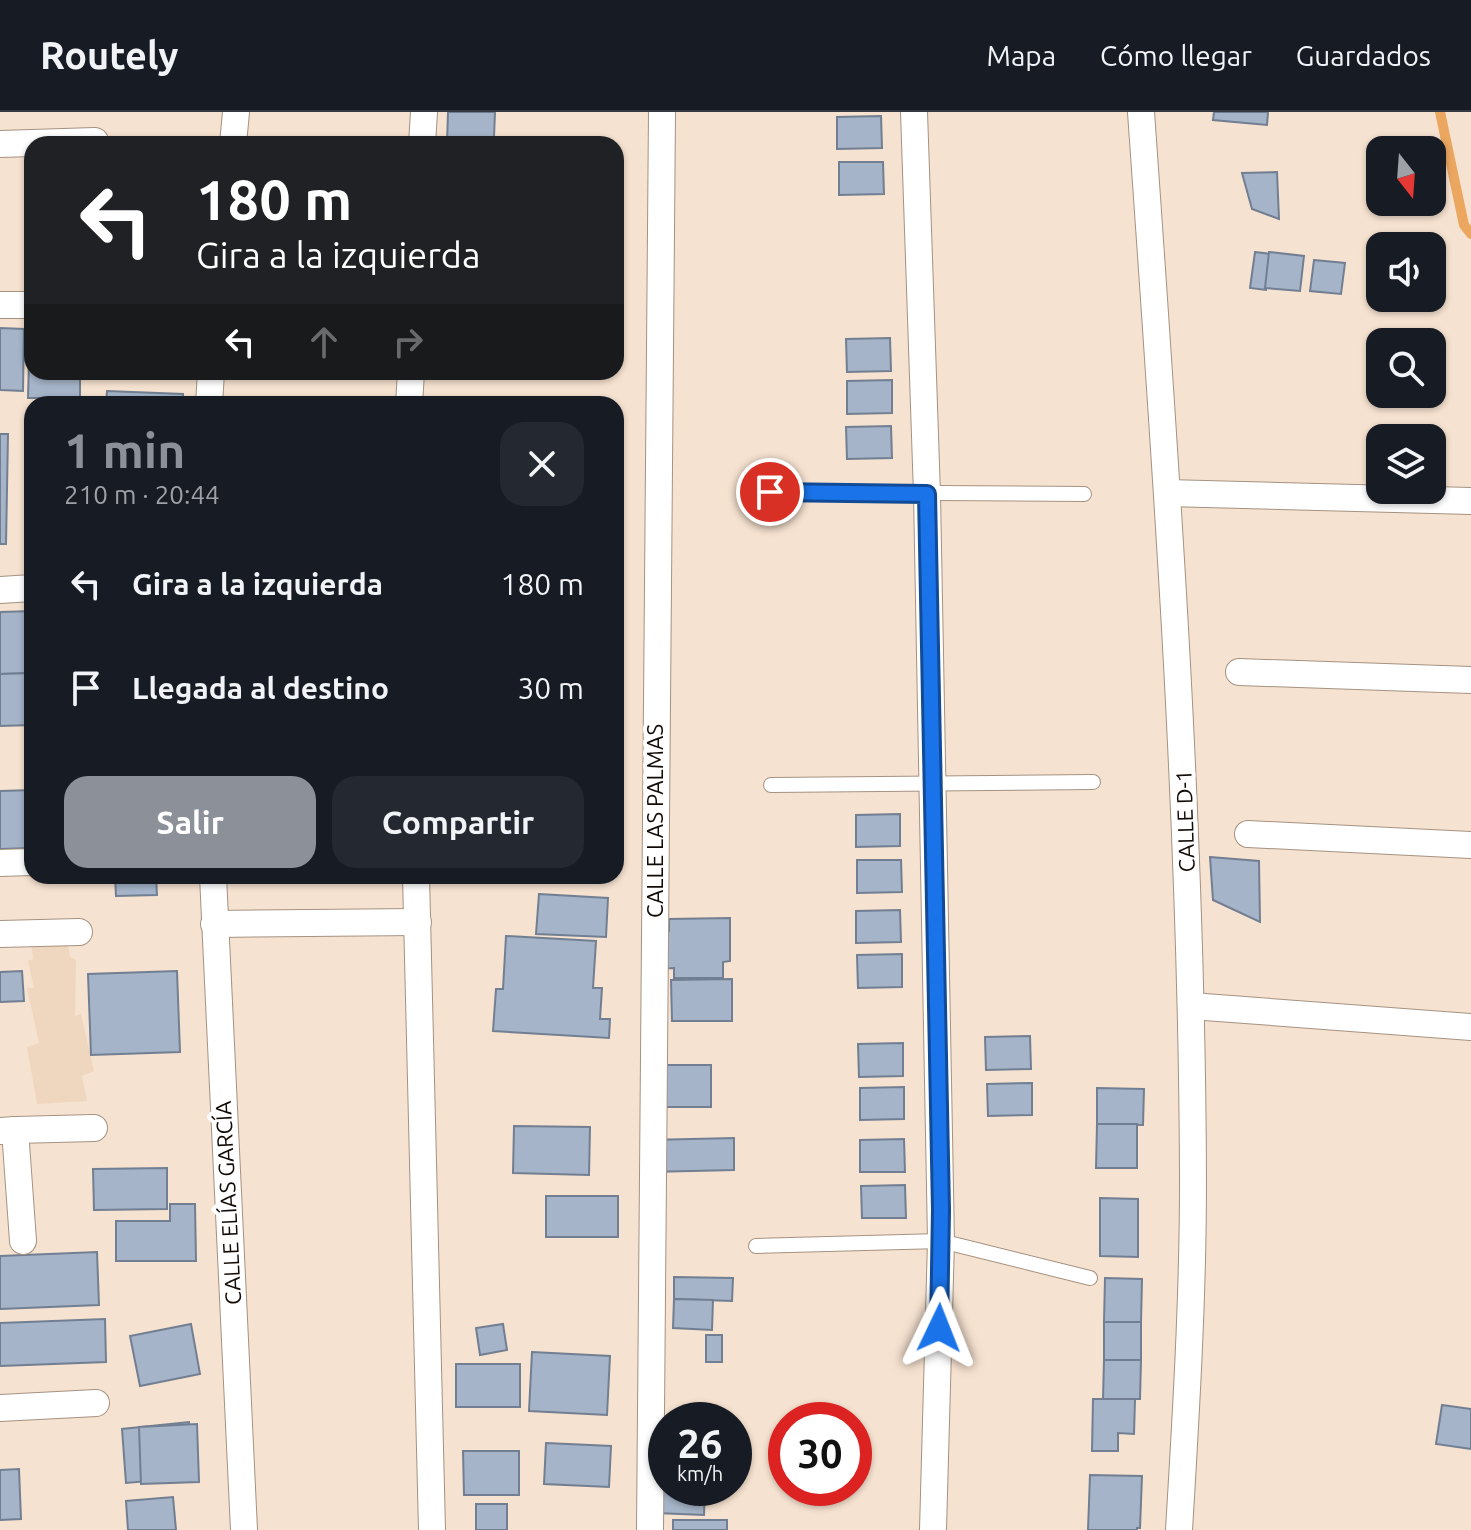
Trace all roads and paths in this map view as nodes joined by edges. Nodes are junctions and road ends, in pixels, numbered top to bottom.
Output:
1 (236, 112) edge
2 (424, 112) edge
3 (662, 112) edge
4 (914, 112) edge
5 (1141, 112) edge
6 (234, 136) edge
7 (422, 136) edge
8 (24, 143) edge
9 (0, 144) edge
10 (0, 305) edge
11 (24, 305) edge
12 (770, 492) dead end
13 (1167, 493) junction
14 (927, 494) junction
15 (1084, 494) dead end
16 (1471, 501) edge
17 (24, 588) edge
18 (0, 590) edge
19 (1239, 672) dead end
20 (1471, 680) edge
21 (1093, 782) dead end
22 (933, 784) junction
23 (771, 785) dead end
24 (1248, 834) dead end
25 (1471, 845) edge
26 (24, 862) edge
27 (0, 863) edge
28 (213, 884) edge
29 (416, 884) edge
30 (418, 922) junction
31 (214, 924) junction
32 (79, 932) dead end
33 (0, 934) edge
34 (1191, 1006) junction
35 (1471, 1027) edge
36 (94, 1128) dead end
37 (8, 1130) edge
38 (23, 1241) dead end
39 (941, 1241) junction
40 (756, 1246) dead end
41 (1090, 1278) dead end
42 (96, 1403) dead end
43 (0, 1408) edge
44 (244, 1530) edge
45 (432, 1530) edge
46 (650, 1530) edge
47 (933, 1530) edge
48 (1179, 1530) edge

1 - 6 street
2 - 7 street
3 - 46 street, CALLE LAS PALMAS
4 - 14 street
5 - 13 street, CALLE D-1
8 - 9 street
10 - 11 street
12 - 14 lane
13 - 16 street
13 - 34 street, CALLE D-1
14 - 15 lane
14 - 22 street
17 - 18 street
19 - 20 street
21 - 22 lane
22 - 23 lane
22 - 39 street
24 - 25 street
26 - 27 street
28 - 31 street, CALLE ELÍAS GARCÍA
29 - 30 street
30 - 31 street
30 - 45 street
31 - 44 street, CALLE ELÍAS GARCÍA
32 - 33 street
34 - 35 street
34 - 48 street, CALLE D-1
36 - 37 street
37 - 38 street
39 - 40 lane
39 - 41 lane
39 - 47 street
42 - 43 street

